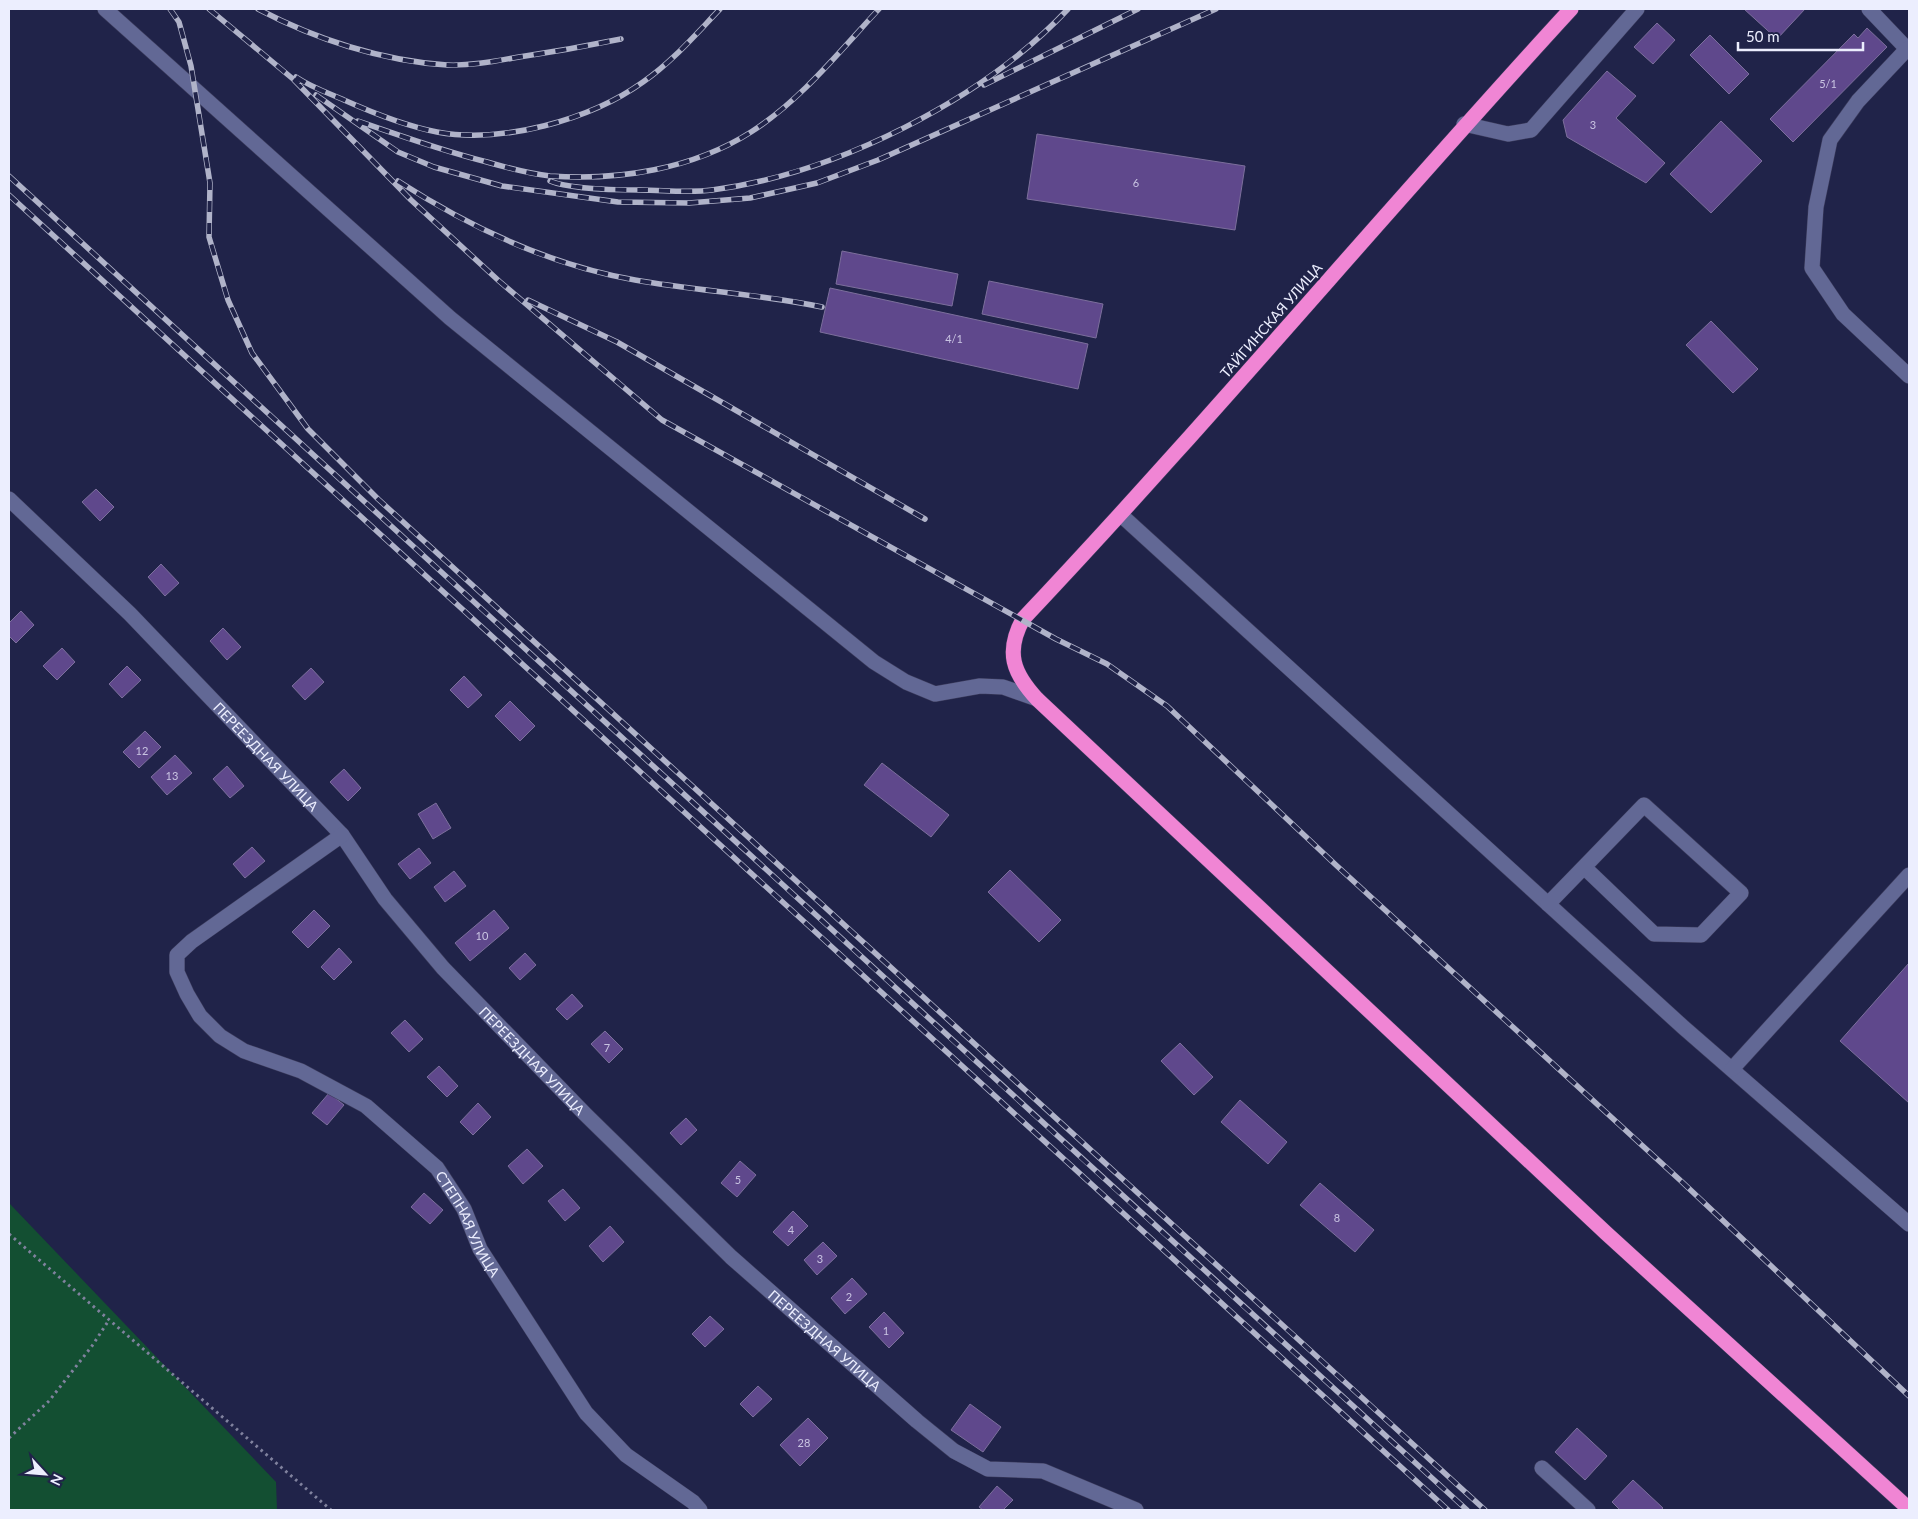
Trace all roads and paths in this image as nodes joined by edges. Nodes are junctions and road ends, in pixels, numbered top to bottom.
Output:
1 (105, 9) edge
2 (1571, 9) edge
3 (1637, 9) edge
4 (1869, 9) edge
5 (1908, 50) edge
6 (1464, 124) junction
7 (1909, 376) edge
8 (9, 499) edge
9 (1121, 515) junction
10 (1038, 699) junction
11 (342, 836) junction
12 (1584, 867) junction
13 (1909, 875) edge
14 (1548, 904) junction
15 (1732, 1069) junction
16 (1909, 1224) edge
17 (9, 1234) edge
18 (109, 1320) junction
19 (9, 1438) edge
20 (1542, 1468) dead end
21 (1909, 1509) edge
22 (331, 1510) edge
23 (700, 1510) edge
24 (1136, 1510) edge
25 (1588, 1510) edge

1 - 10 street
2 - 6 highway, ТАЙГИНСКАЯ УЛИЦА
3 - 6 street
4 - 5 street
5 - 7 street
6 - 9 highway, ТАЙГИНСКАЯ УЛИЦА
8 - 11 street, ПЕРЕЕЗДНАЯ УЛИЦА
9 - 10 highway, ТАЙГИНСКАЯ УЛИЦА
9 - 14 street
10 - 21 highway
11 - 23 street, СТЕПНАЯ УЛИЦА
11 - 24 street, ПЕРЕЕЗДНАЯ УЛИЦА
12 - 12 street
12 - 14 street
13 - 15 street
14 - 15 street
15 - 16 street
17 - 18 path
18 - 19 path
18 - 22 path
20 - 25 street

